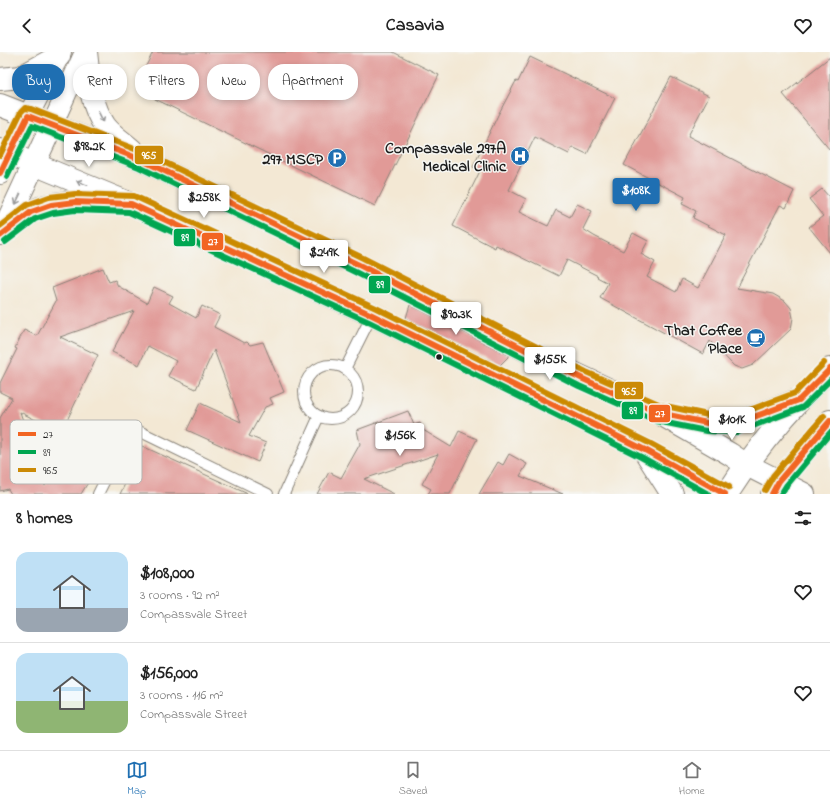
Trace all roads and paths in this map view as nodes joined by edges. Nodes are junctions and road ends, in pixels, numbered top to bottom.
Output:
1 (85, 52) edge
2 (60, 54) edge
3 (0, 79) edge
4 (0, 105) edge
5 (28, 116) junction
6 (52, 125) junction
7 (5, 152) edge
8 (142, 160) junction
9 (34, 164) junction
10 (0, 172) edge
11 (131, 204) junction
12 (1, 235) edge
13 (372, 315) junction
14 (345, 369) junction
15 (830, 369) edge
16 (799, 400) junction
17 (659, 413) junction
18 (319, 416) junction
19 (830, 421) edge
20 (142, 432) edge
21 (645, 450) junction
22 (745, 464) junction
23 (103, 484) edge
24 (776, 488) edge
25 (98, 494) edge
26 (268, 494) edge
27 (284, 494) edge
28 (672, 494) edge
29 (726, 494) edge
30 (804, 494) edge

1 - 6 street
1 -> 8 street
2 - 3 street
2 - 5 street
4 - 5 street
5 - 6 street
5 - 7 street
6 - 8 street
6 - 9 street
7 - 9 street
7 - 10 street
8 - 17 street
11 -> 9 street
9 -> 12 street
11 - 12 street
11 - 13 street
13 - 14 lane
13 - 21 street
14 - 18 lane
14 - 18 lane
15 - 16 street
16 - 17 street
16 - 22 street
17 - 22 street
18 - 27 lane
19 - 24 street
20 - 26 lane
21 - 28 street
21 - 29 street
22 - 24 street
22 - 29 street
23 - 25 lane
24 - 30 street

